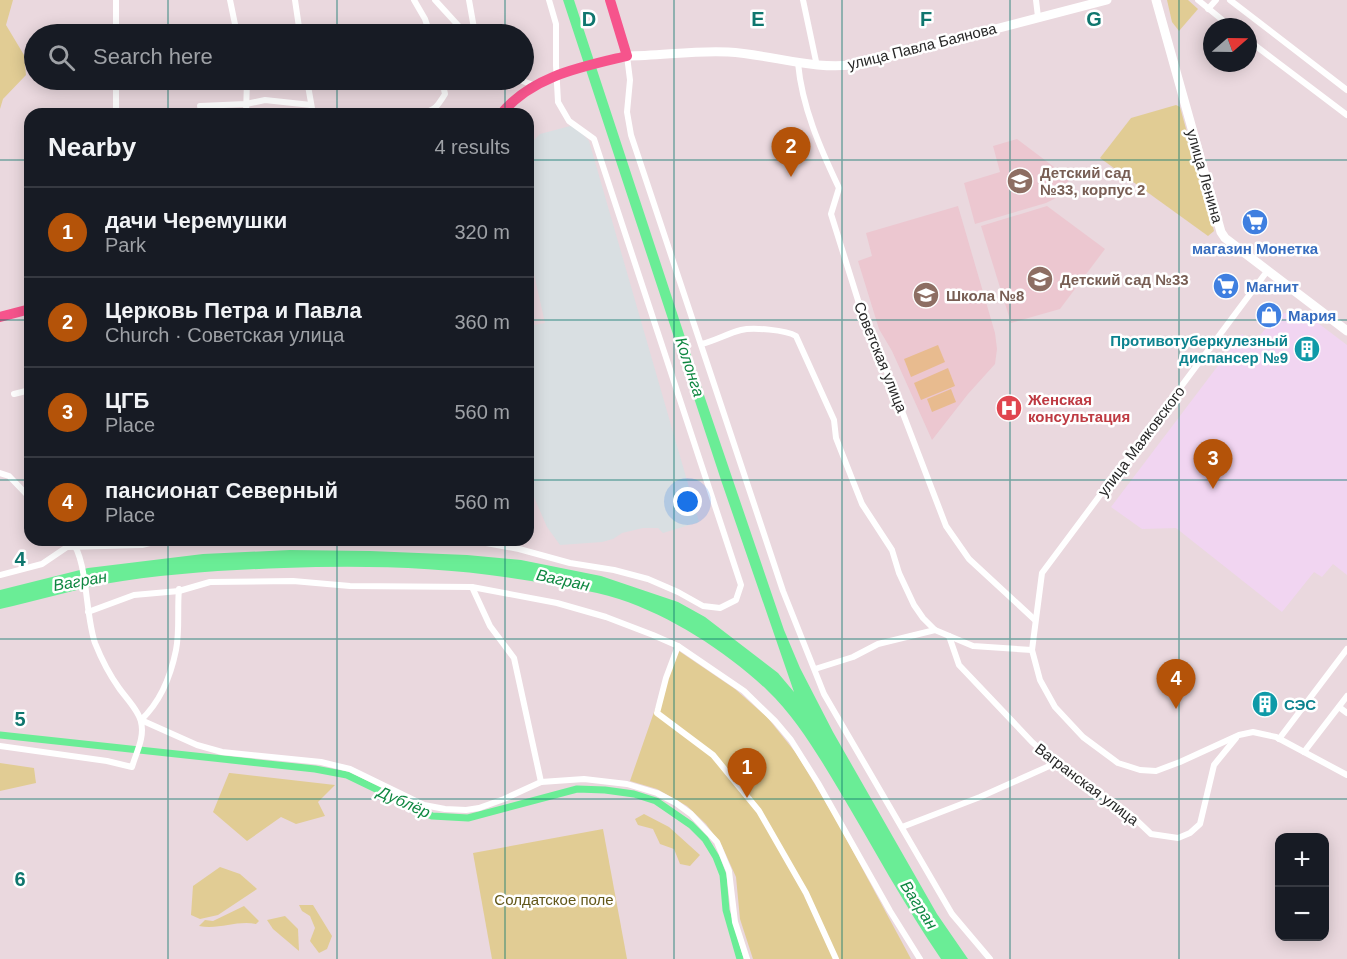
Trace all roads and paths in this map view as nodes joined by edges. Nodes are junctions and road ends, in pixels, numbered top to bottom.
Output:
1 (116, 0) edge
2 (230, 0) edge
3 (295, 0) edge
4 (414, 0) edge
5 (435, 0) edge
6 (469, 0) edge
7 (549, 0) edge
8 (610, 0) edge
9 (803, 0) edge
10 (1036, 0) edge
11 (1107, 0) edge
12 (1156, 0) edge
13 (1198, 0) edge
14 (1216, 0) edge
15 (1230, 0) edge
16 (1208, 9) junction
17 (1038, 17) junction
18 (1220, 18) edge
19 (116, 24) edge
20 (235, 24) edge
21 (299, 24) edge
22 (427, 24) edge
23 (457, 24) edge
24 (473, 24) edge
25 (1257, 47) edge
26 (627, 56) junction
27 (798, 63) junction
28 (817, 66) junction
29 (556, 75) junction
30 (534, 86) edge
31 (116, 90) edge
32 (247, 90) edge
33 (309, 90) edge
34 (444, 90) edge
35 (527, 90) edge
36 (1347, 90) edge
37 (246, 104) junction
38 (311, 105) junction
39 (200, 106) dead end
40 (116, 108) edge
41 (246, 108) edge
42 (312, 108) edge
43 (437, 108) edge
44 (506, 108) edge
45 (1347, 115) edge
46 (1268, 270) junction
47 (24, 311) edge
48 (0, 317) edge
49 (1347, 331) edge
50 (701, 344) junction
51 (24, 392) edge
52 (14, 394) dead end
53 (0, 473) edge
54 (24, 492) edge
55 (109, 546) edge
56 (503, 546) edge
57 (76, 547) junction
58 (0, 575) edge
59 (471, 587) junction
60 (179, 589) junction
61 (88, 612) junction
62 (1035, 620) junction
63 (935, 630) junction
64 (949, 636) junction
65 (678, 646) junction
66 (1347, 649) edge
67 (1032, 650) junction
68 (815, 669) junction
69 (1347, 696) edge
70 (1339, 707) junction
71 (1347, 713) edge
72 (141, 720) junction
73 (1239, 735) junction
74 (1280, 739) junction
75 (0, 746) edge
76 (1304, 752) junction
77 (1056, 763) junction
78 (1347, 775) edge
79 (541, 782) junction
80 (902, 827) junction
81 (747, 959) edge
82 (836, 959) edge
83 (920, 959) edge
84 (990, 959) edge

1 - 19 street
2 - 20 street
3 - 21 street
4 - 22 street
5 - 23 street
6 - 24 street
7 - 29 street
8 - 26 highway
9 - 28 street
10 - 17 street
11 - 17 main road, улица Павла Баянова
12 - 46 main road, улица Ленина
13 - 16 street
14 - 16 street
15 - 36 street
16 - 18 street
17 - 28 main road, улица Павла Баянова
25 - 45 street
26 - 27 main road, улица Павла Баянова
26 - 29 highway
26 - 50 street
27 - 28 main road, улица Павла Баянова
27 - 62 street, Советская улица
29 - 30 highway
29 - 56 street
31 - 40 street
32 - 37 street
33 - 38 street
34 - 43 street
35 - 44 highway
37 - 38 street
37 - 39 street
37 - 41 street
38 - 42 street
46 - 49 main road, улица Ленина
46 - 62 street, улица Маяковского
47 - 48 highway
50 - 63 street
50 - 68 street
51 - 52 street
53 - 54 street
55 - 57 street
57 - 58 street
57 - 61 street
59 - 60 street
59 - 65 street
59 - 79 street
60 - 61 street
60 - 72 street
61 - 72 street
62 - 67 street, улица Маяковского
63 - 64 street
63 - 68 street
64 - 67 street
64 - 77 street, Вагранская улица
65 - 82 street
65 - 83 street
66 - 74 street
67 - 73 street
68 - 80 street
69 - 70 street
70 - 71 street
70 - 76 street
72 - 75 street
72 - 79 street
73 - 74 street
73 - 77 street, Вагранская улица
74 - 76 street
76 - 78 street
77 - 80 street
79 - 81 street
80 - 84 street

